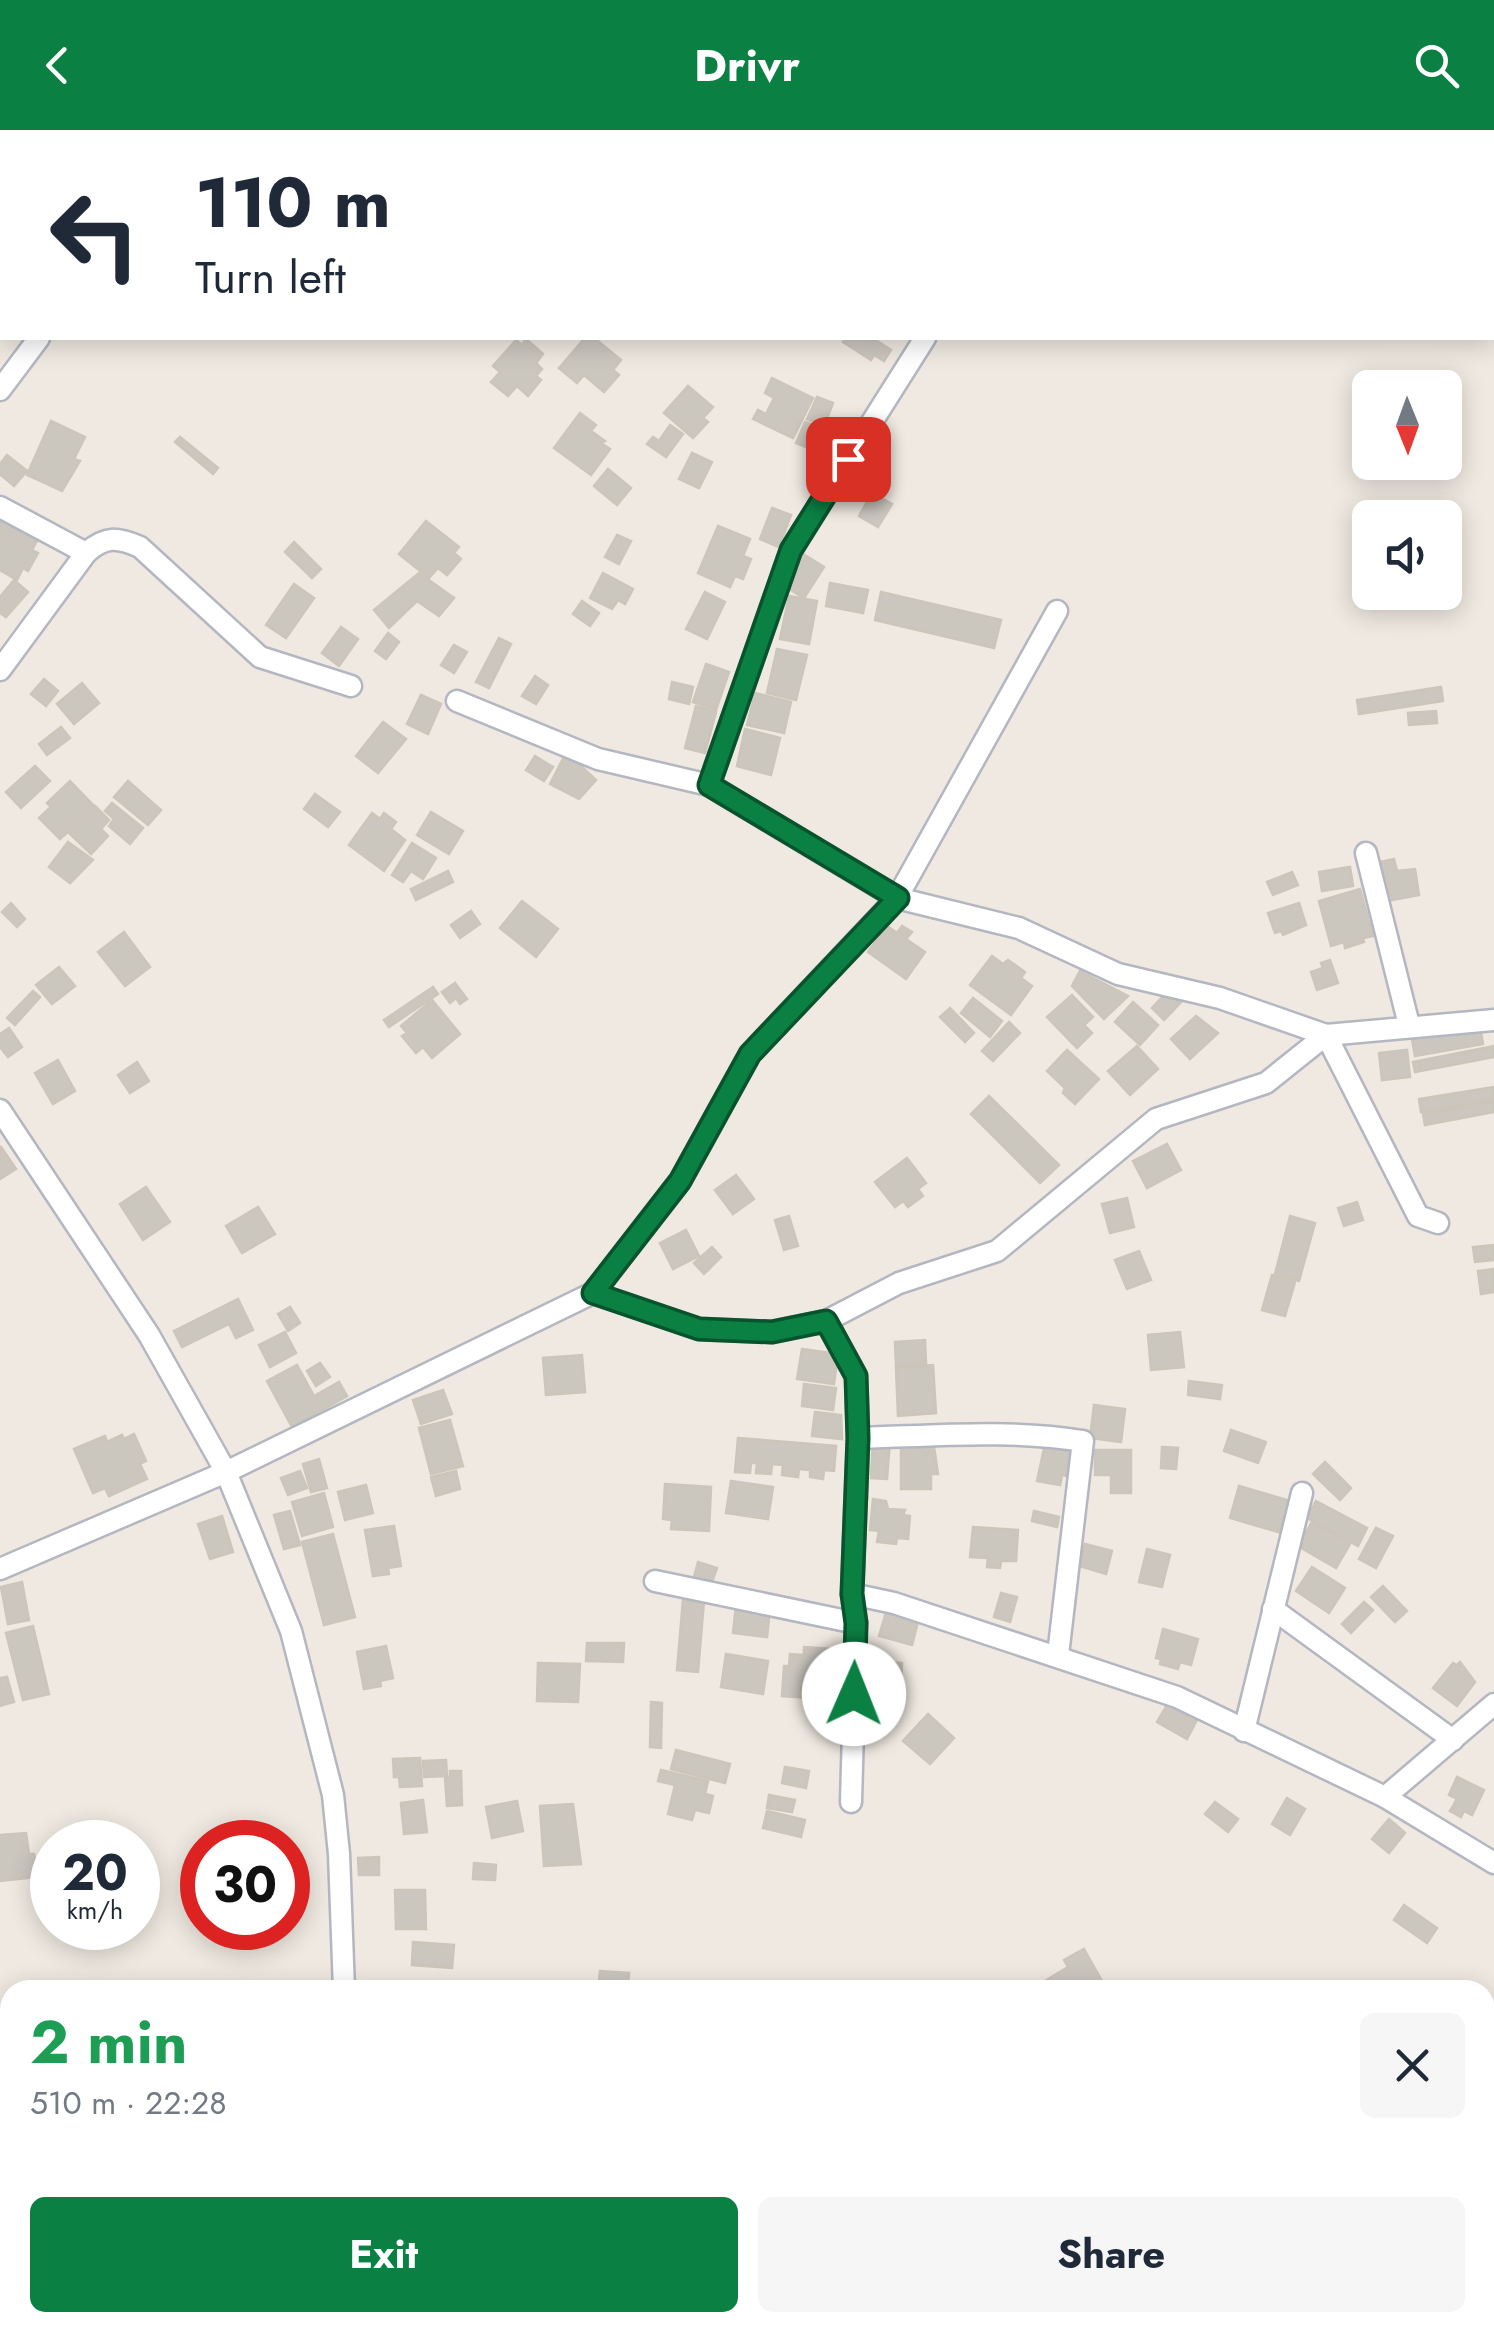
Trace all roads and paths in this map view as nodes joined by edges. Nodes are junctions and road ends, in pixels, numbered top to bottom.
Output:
1 (38, 340) edge
2 (923, 340) edge
3 (0, 390) edge
4 (0, 507) edge
5 (86, 553) junction
6 (1057, 612) dead end
7 (0, 670) edge
8 (351, 686) dead end
9 (458, 701) dead end
10 (709, 785) junction
11 (1366, 853) dead end
12 (898, 898) junction
13 (1494, 1020) edge
14 (1409, 1025) junction
15 (1326, 1035) junction
16 (0, 1110) edge
17 (7, 1134) edge
18 (1438, 1223) dead end
19 (593, 1293) junction
20 (826, 1321) junction
21 (858, 1438) junction
22 (226, 1472) junction
23 (1302, 1493) dead end
24 (0, 1569) edge
25 (655, 1581) dead end
26 (852, 1594) junction
27 (1273, 1609) junction
28 (856, 1623) junction
29 (1058, 1655) junction
30 (1494, 1704) edge
31 (1244, 1731) junction
32 (1454, 1740) junction
33 (1385, 1797) junction
34 (851, 1802) dead end
35 (1494, 1863) edge
36 (344, 1980) edge

1 - 3 street
2 - 10 street
4 - 5 street
5 - 7 street
5 - 8 street
6 - 12 street
9 - 10 street
10 - 12 street
11 - 14 street
12 - 15 street
12 - 19 street
13 - 14 street
14 - 15 street
15 - 18 street
15 - 20 street
16 - 17 street
17 - 22 street
19 - 20 street
19 - 22 street
20 - 21 street
21 - 26 street
21 - 29 street
22 - 24 street
22 - 36 street
23 - 27 street
25 - 28 street
26 - 28 street
26 - 29 street
27 - 31 street
27 - 32 street
28 - 34 street
29 - 31 street
30 - 32 street
31 - 33 street
32 - 33 street
33 - 35 street

